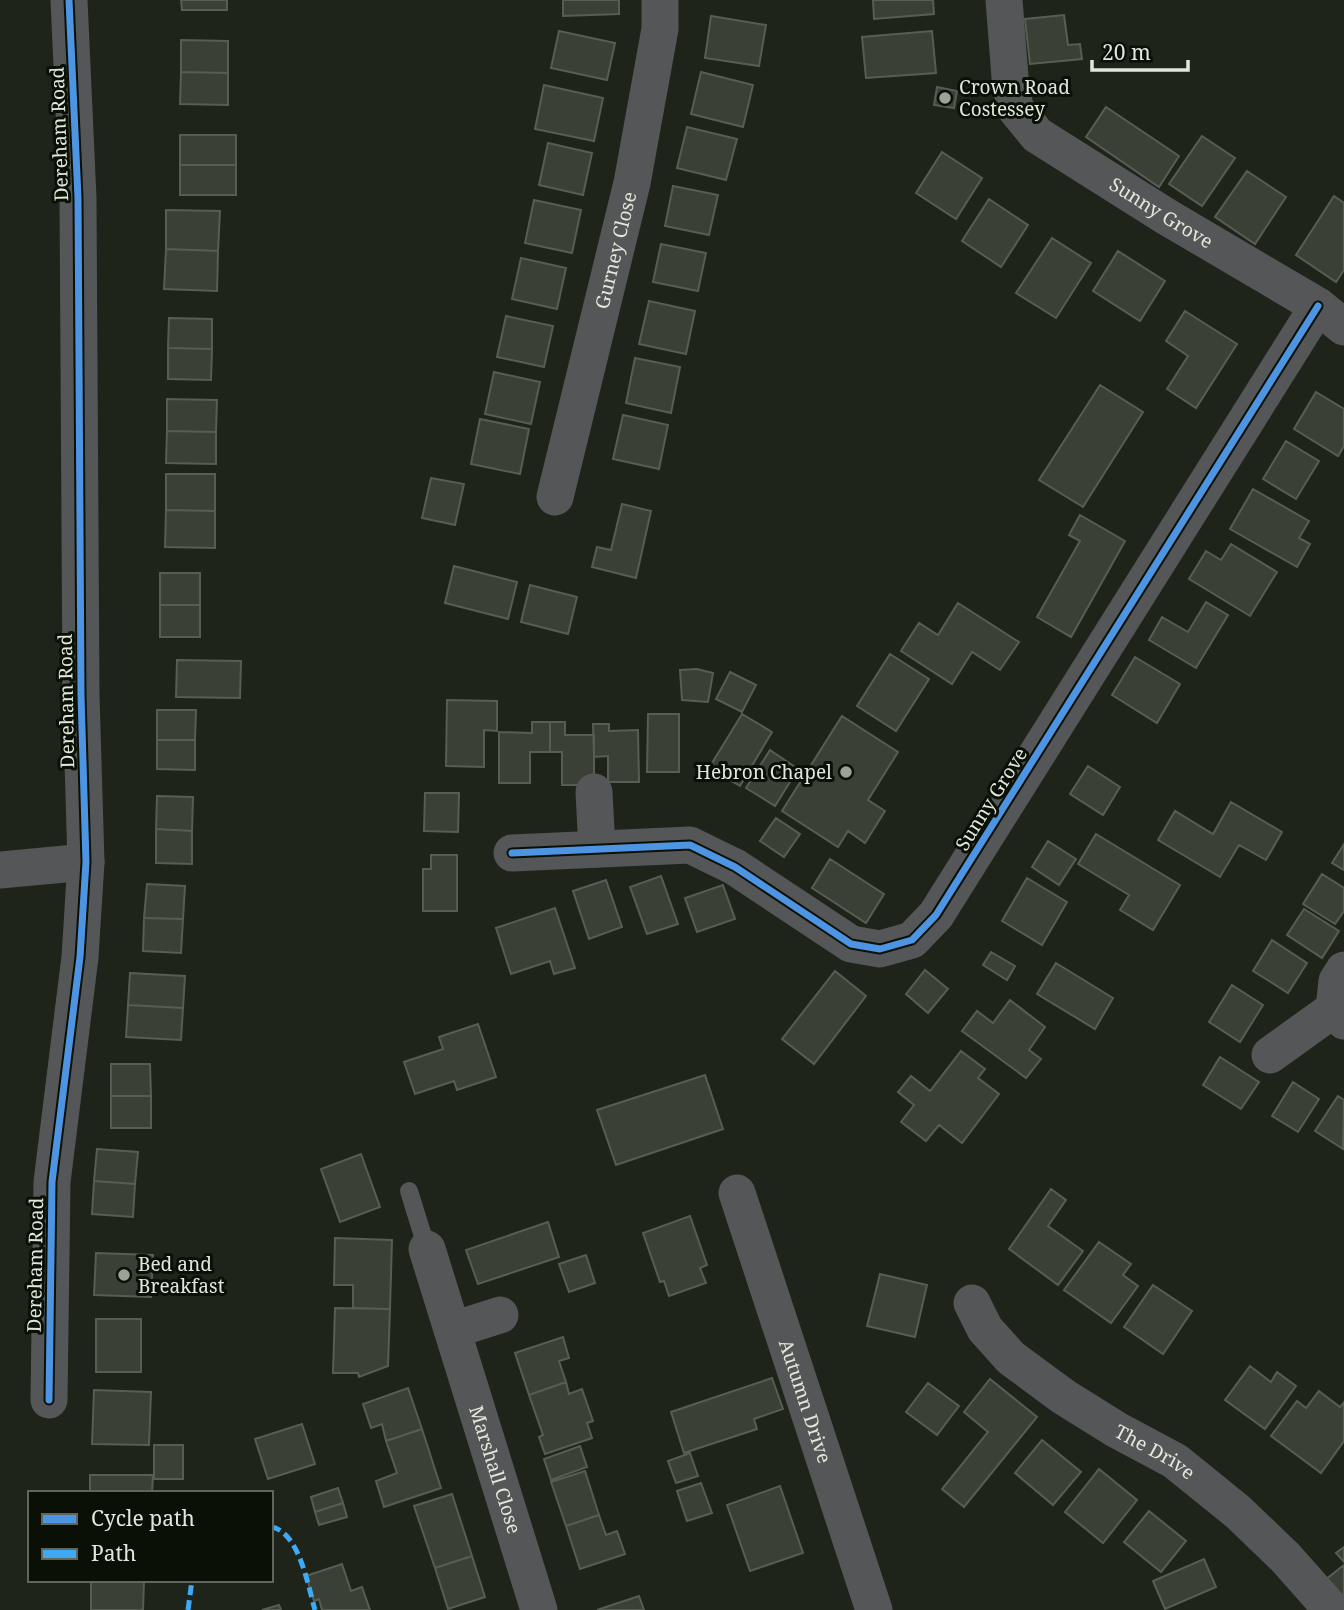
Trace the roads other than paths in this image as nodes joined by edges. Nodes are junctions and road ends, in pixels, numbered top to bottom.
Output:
1 (69, 0) edge
2 (660, 0) edge
3 (1004, 0) edge
4 (1331, 317) edge
5 (555, 497) dead end
6 (594, 792) dead end
7 (597, 849) junction
8 (512, 853) dead end
9 (86, 862) junction
10 (0, 870) edge
11 (1344, 970) edge
12 (1339, 1015) edge
13 (1270, 1055) dead end
14 (408, 1191) dead end
15 (737, 1193) dead end
16 (427, 1249) joint
17 (972, 1303) dead end
18 (500, 1315) dead end
19 (453, 1331) junction
20 (49, 1399) dead end
21 (540, 1610) edge
22 (874, 1610) edge
23 (1332, 1610) edge

1 - 9 street, Dereham Road
2 - 5 street, Gurney Close
3 - 4 street, Sunny Grove
4 - 7 street, Sunny Grove
6 - 7 street
7 - 8 street, Sunny Grove
9 - 10 street
9 - 20 street, Dereham Road
11 - 12 street
12 - 13 street
14 - 16 lane
15 - 22 street, Autumn Drive
16 - 19 street, Marshall Close
17 - 23 street, The Drive
18 - 19 street
19 - 21 street, Marshall Close

